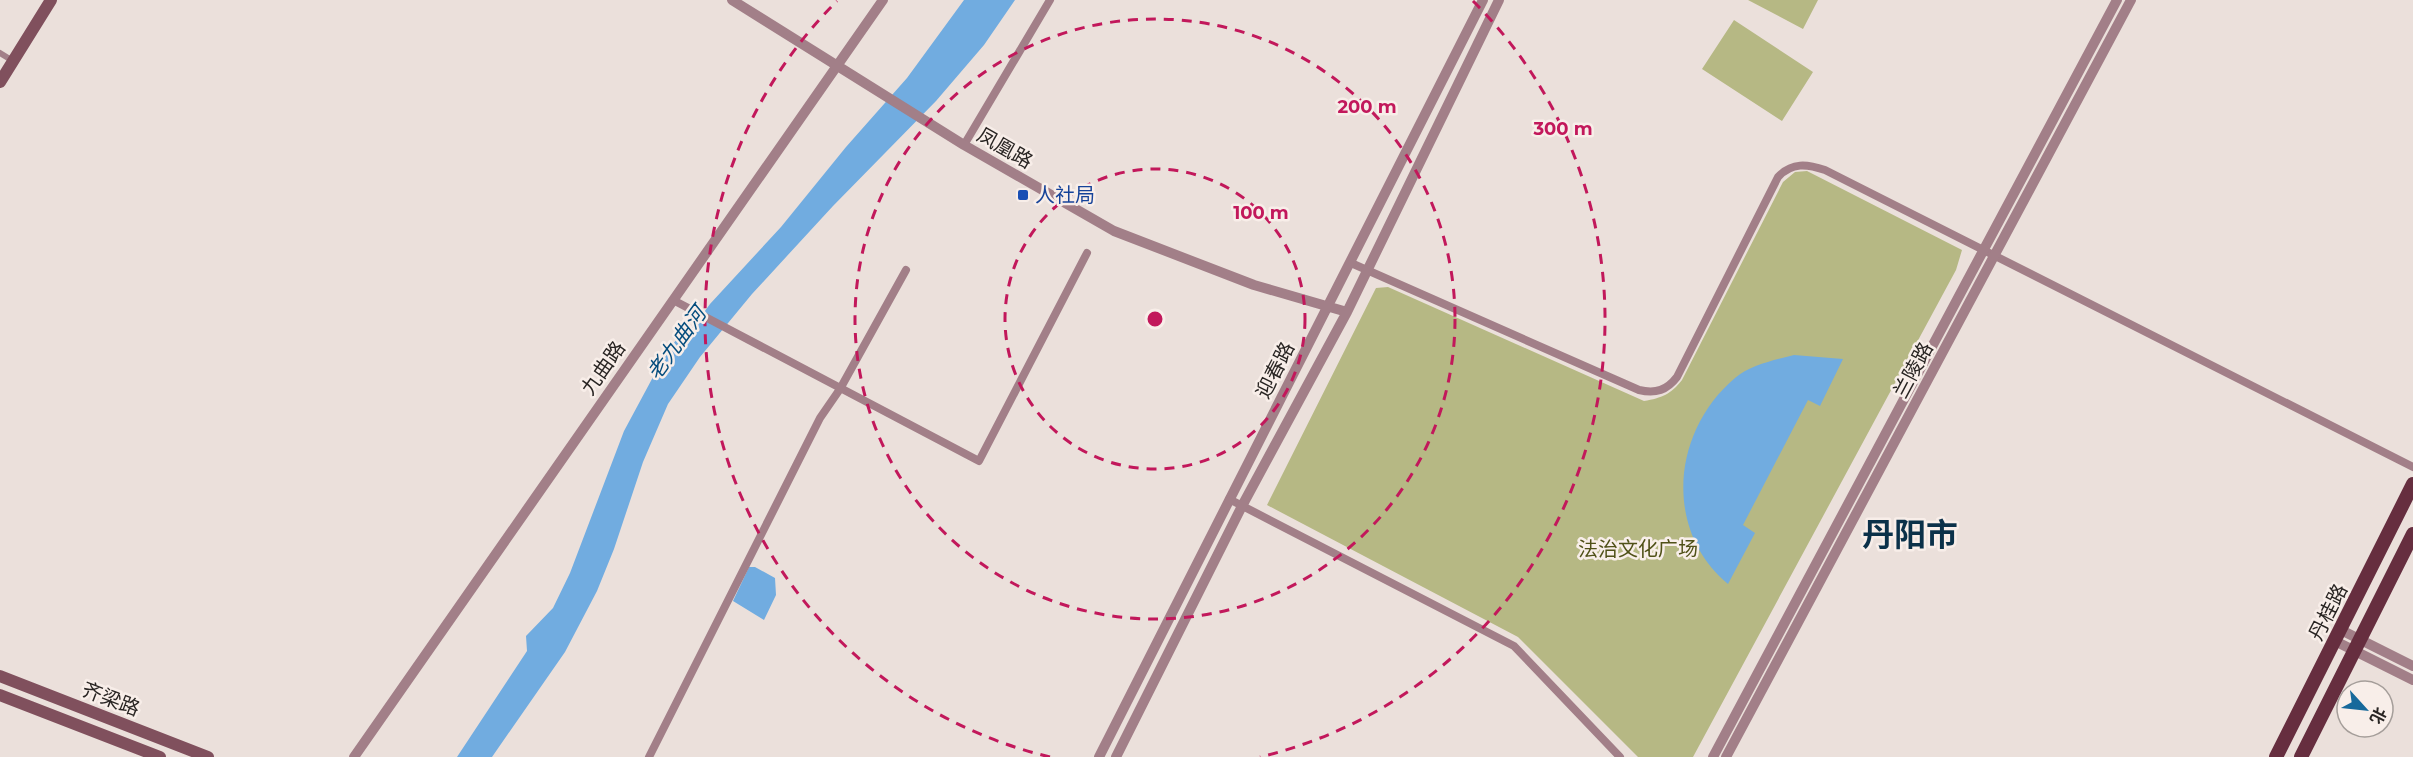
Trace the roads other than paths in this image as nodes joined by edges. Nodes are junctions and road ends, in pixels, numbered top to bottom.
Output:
1 (51, 0) edge
2 (732, 0) edge
3 (883, 0) edge
4 (1050, 0) edge
5 (1483, 0) edge
6 (1498, 0) edge
7 (2117, 0) edge
8 (2131, 0) edge
9 (0, 53) edge
10 (13, 61) junction
11 (838, 66) junction
12 (0, 82) edge
13 (964, 145) junction
14 (1087, 253) dead end
15 (1989, 253) junction
16 (1351, 262) junction
17 (906, 270) dead end
18 (1368, 270) junction
19 (673, 300) junction
20 (1328, 307) junction
21 (1347, 312) junction
22 (840, 389) junction
23 (2413, 467) edge
24 (2413, 484) edge
25 (1229, 499) junction
26 (1242, 506) junction
27 (2413, 534) edge
28 (2338, 635) junction
29 (2358, 645) junction
30 (2413, 666) edge
31 (0, 676) edge
32 (2413, 680) edge
33 (0, 695) edge
34 (160, 757) edge
35 (208, 757) edge
36 (354, 757) edge
37 (649, 757) edge
38 (1099, 757) edge
39 (1116, 757) edge
40 (1620, 757) edge
41 (1713, 757) edge
42 (1726, 757) edge
43 (2277, 757) edge
44 (2301, 757) edge

1 - 10 main road
2 - 11 street, 凤凰路
3 - 11 street, 九曲路
4 - 13 street
5 - 16 street, 迎春路
6 - 18 street, 迎春路
7 - 15 street, 兰陵路
8 - 15 street, 兰陵路
9 - 10 street
10 - 12 main road
11 - 13 street, 凤凰路
11 - 19 street, 九曲路
13 - 20 street, 凤凰路
14 - 22 street
15 - 18 street
15 - 23 street
15 - 41 street, 兰陵路
15 - 42 street, 兰陵路
16 - 18 street
16 - 20 street, 迎春路
17 - 22 street
18 - 21 street, 迎春路
19 - 22 street
19 - 36 street, 九曲路
20 - 21 street, 凤凰路
20 - 25 street, 迎春路
21 - 26 street, 迎春路
22 - 37 street
24 - 28 main road, 丹桂路
25 - 26 street
25 - 38 street, 迎春路
26 - 39 street, 迎春路
26 - 40 street
27 - 29 main road, 丹桂路
28 - 29 street
28 - 43 main road, 丹桂路
29 - 30 street
29 - 32 street
29 - 44 main road, 丹桂路
31 - 35 main road, 齐梁路
33 - 34 main road, 齐梁路

